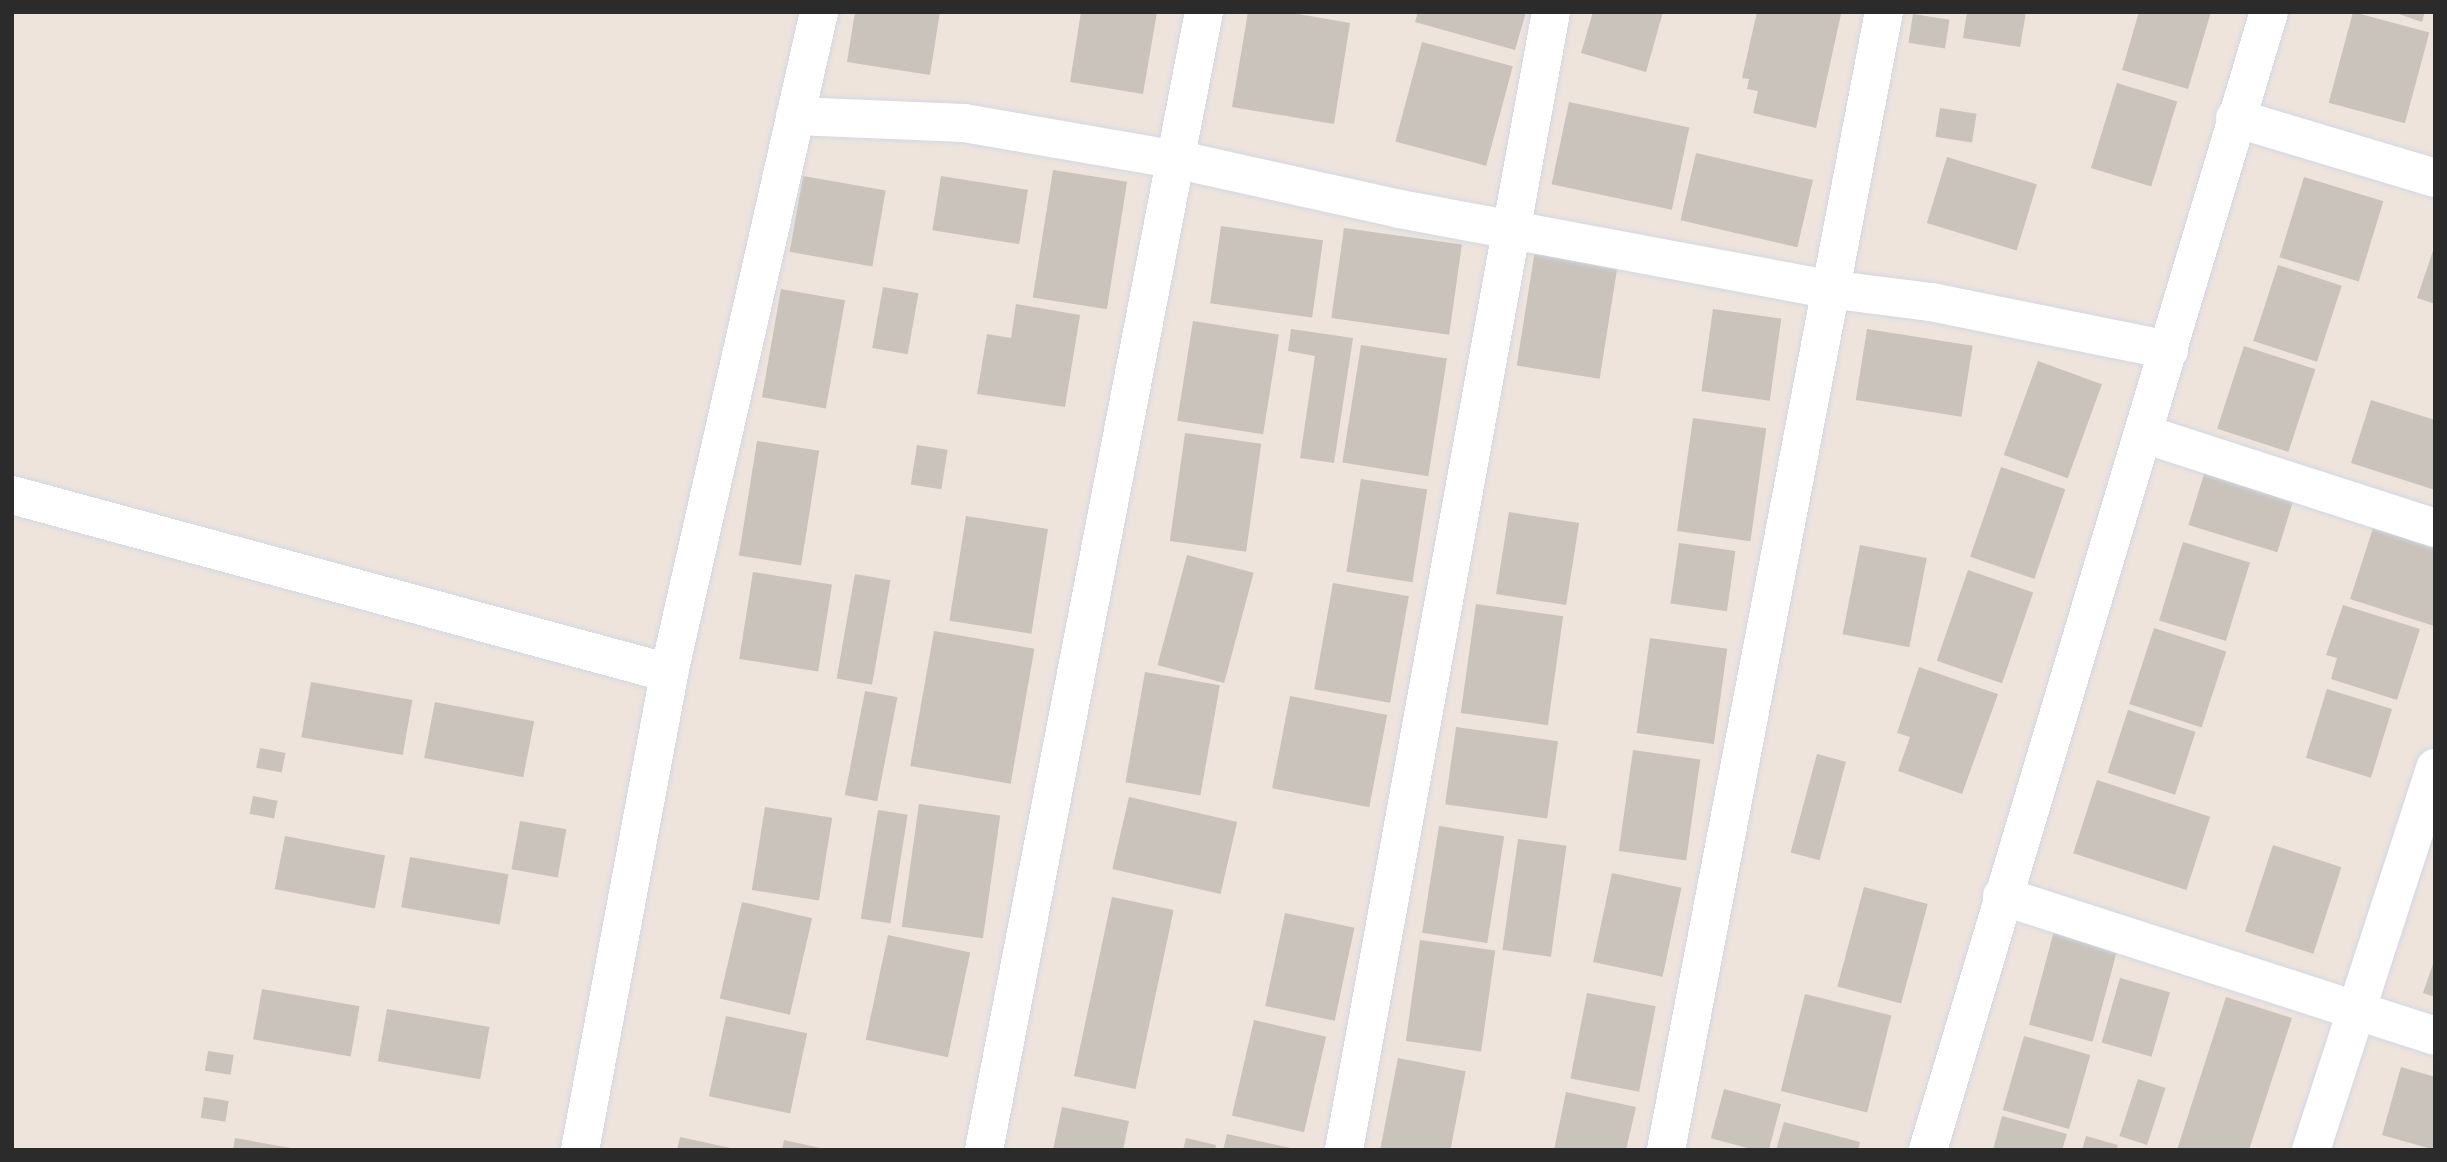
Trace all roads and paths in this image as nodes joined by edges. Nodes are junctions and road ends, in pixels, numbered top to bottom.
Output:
1 (819, 12) edge
2 (1204, 12) edge
3 (1551, 12) edge
4 (1884, 12) edge
5 (2269, 12) edge
6 (795, 116) junction
7 (2235, 118) junction
8 (1179, 160) junction
9 (2435, 178) edge
10 (1512, 229) junction
11 (1828, 289) junction
12 (2169, 350) junction
13 (2144, 435) junction
14 (12, 495) edge
15 (2435, 528) edge
16 (669, 674) junction
17 (2435, 768) edge
18 (2003, 895) junction
19 (2357, 1011) junction
20 (2435, 1036) edge
21 (580, 1150) edge
22 (985, 1150) edge
23 (1344, 1150) edge
24 (1666, 1150) edge
25 (1928, 1150) edge
26 (2311, 1150) edge

1 - 6 street
2 - 8 street
3 - 10 street
4 - 11 street
5 - 7 street
6 - 8 street
6 - 16 street
7 - 9 street
7 - 12 street
8 - 10 street
8 - 22 street
10 - 11 street
10 - 23 street
11 - 12 street
11 - 24 street
12 - 13 street
13 - 15 street
13 - 18 street
14 - 16 street
16 - 21 street
17 - 19 street
18 - 19 street
18 - 25 street
19 - 20 street
19 - 26 street

